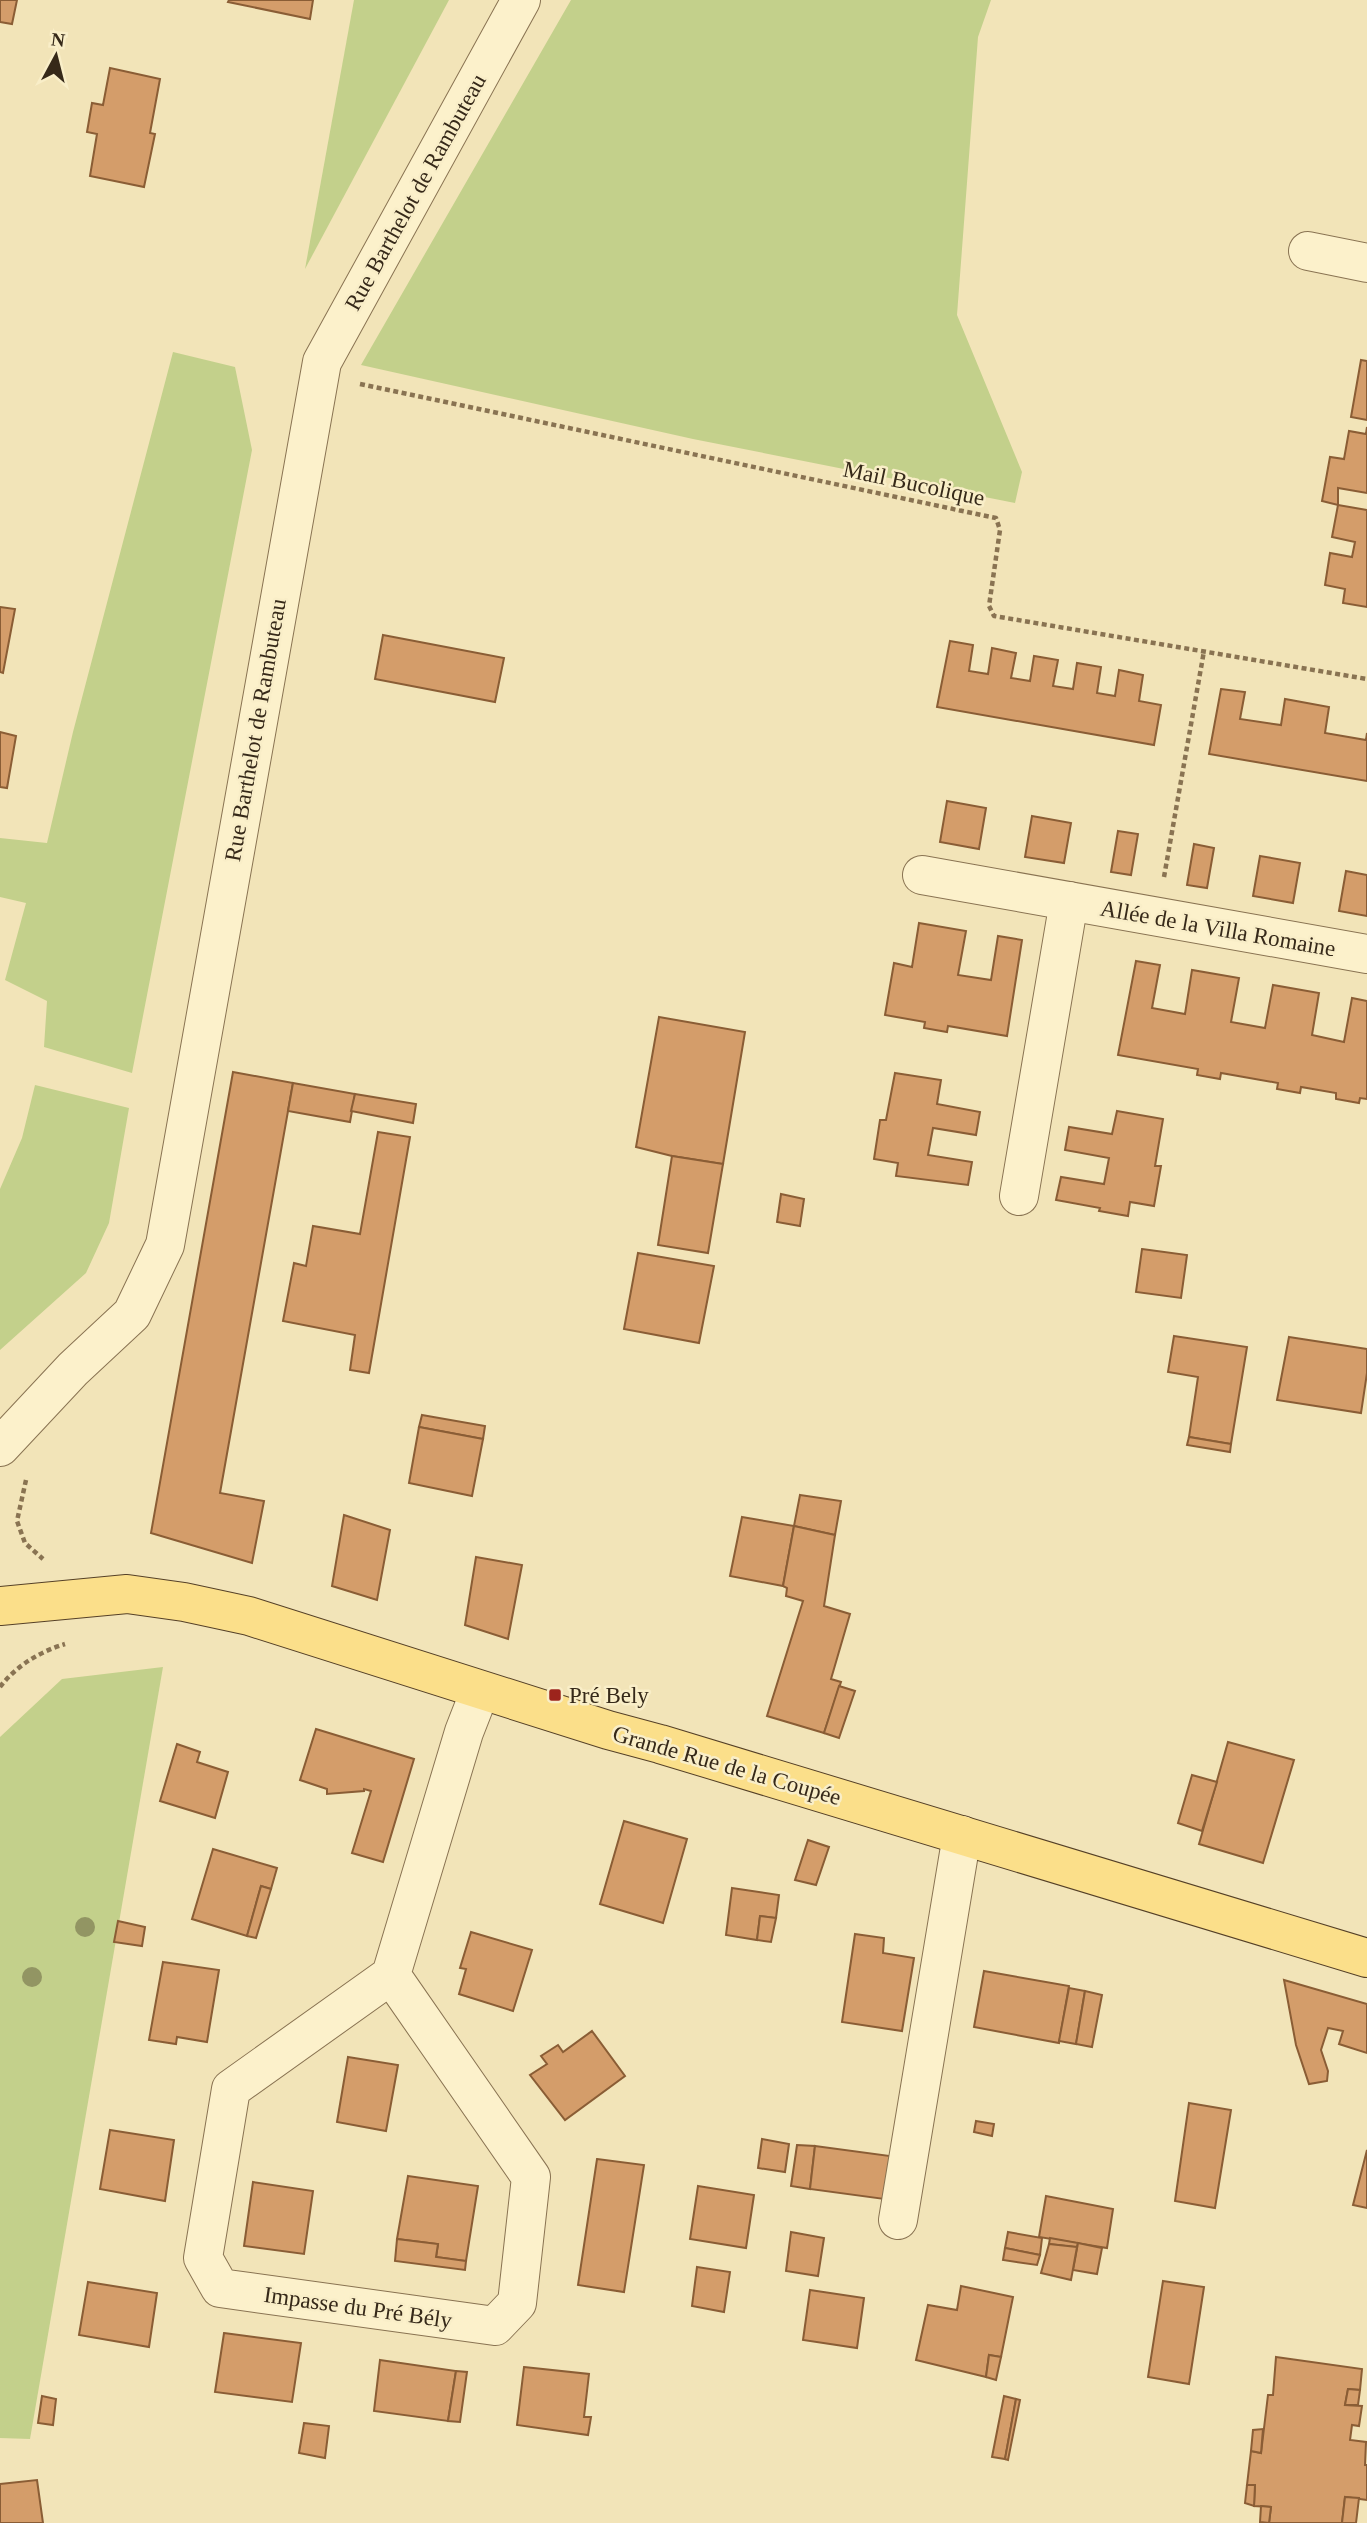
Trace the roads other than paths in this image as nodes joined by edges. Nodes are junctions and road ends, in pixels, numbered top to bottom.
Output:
1 (521, 0) edge
2 (1308, 251) dead end
3 (1367, 263) edge
4 (922, 874) dead end
5 (1069, 901) junction
6 (1367, 954) edge
7 (1019, 1196) dead end
8 (0, 1447) edge
9 (0, 1606) edge
10 (480, 1691) junction
11 (962, 1835) junction
12 (1367, 1958) edge
13 (391, 1975) junction
14 (898, 2220) dead end

1 - 8 street, Rue Barthelot de Rambuteau
2 - 3 street
4 - 5 street, Allée de la Villa Romaine
5 - 6 street, Allée de la Villa Romaine
5 - 7 street, Allée de la Villa Romaine
9 - 10 main road, Grande Rue de la Coupée
10 - 11 main road, Grande Rue de la Coupée
10 - 13 street
11 - 12 main road, Grande Rue de la Coupée
11 - 14 street
13 - 13 street, Impasse du Pré Bély

